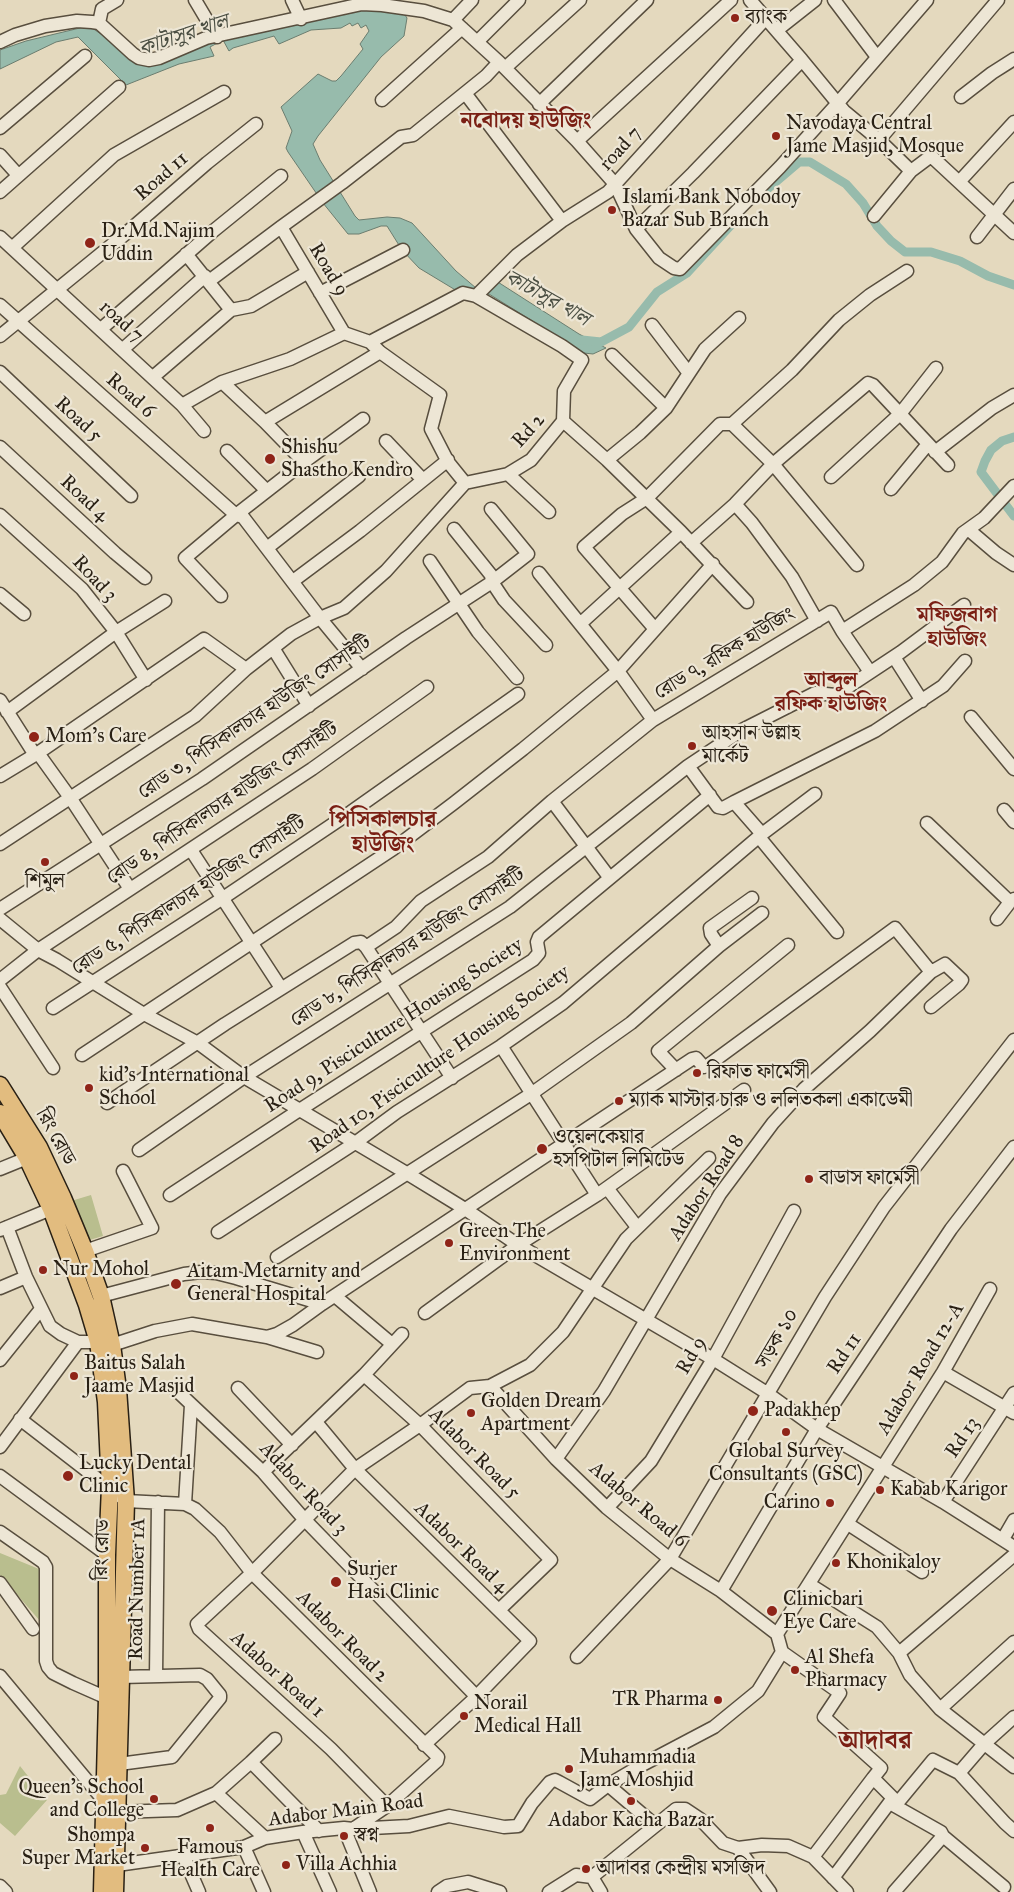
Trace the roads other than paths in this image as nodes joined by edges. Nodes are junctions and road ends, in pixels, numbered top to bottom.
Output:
1 (117, 0) edge
2 (195, 0) edge
3 (292, 0) edge
4 (472, 0) edge
5 (520, 0) edge
6 (580, 0) edge
7 (647, 0) edge
8 (731, 0) edge
9 (750, 0) edge
10 (815, 0) edge
11 (927, 0) edge
12 (998, 0) edge
13 (384, 2) edge
14 (843, 3) edge
15 (766, 18) junction
16 (301, 19) junction
17 (99, 23) junction
18 (458, 24) junction
19 (777, 30) junction
20 (216, 37) junction
21 (0, 42) edge
22 (477, 42) junction
23 (85, 56) dead end
24 (877, 57) junction
25 (1014, 59) edge
26 (802, 60) junction
27 (502, 65) junction
28 (119, 87) dead end
29 (224, 92) dead end
30 (465, 93) junction
31 (961, 98) dead end
32 (382, 100) dead end
33 (540, 104) junction
34 (838, 104) junction
35 (1014, 122) edge
36 (256, 124) dead end
37 (0, 128) edge
38 (879, 140) junction
39 (578, 141) junction
40 (0, 155) edge
41 (911, 171) junction
42 (18, 176) junction
43 (281, 176) dead end
44 (958, 182) junction
45 (614, 184) junction
46 (1014, 189) edge
47 (0, 192) edge
48 (874, 216) dead end
49 (994, 216) junction
50 (562, 221) junction
51 (281, 227) junction
52 (636, 229) junction
53 (1014, 233) edge
54 (0, 237) edge
55 (977, 238) dead end
56 (13, 247) junction
57 (403, 250) dead end
58 (186, 254) junction
59 (907, 271) dead end
60 (308, 272) junction
61 (207, 278) junction
62 (57, 289) junction
63 (320, 293) junction
64 (476, 296) junction
65 (0, 305) edge
66 (232, 310) junction
67 (739, 318) dead end
68 (18, 322) junction
69 (652, 325) dead end
70 (101, 329) junction
71 (344, 333) junction
72 (0, 336) edge
73 (370, 342) junction
74 (123, 349) junction
75 (380, 352) junction
76 (612, 355) dead end
77 (936, 368) dead end
78 (0, 372) edge
79 (688, 372) junction
80 (153, 377) junction
81 (222, 382) junction
82 (1014, 395) edge
83 (182, 405) junction
84 (666, 408) junction
85 (900, 414) junction
86 (363, 419) dead end
87 (563, 421) junction
88 (266, 422) junction
89 (732, 424) junction
90 (204, 431) dead end
91 (386, 441) dead end
92 (0, 447) edge
93 (932, 448) junction
94 (227, 451) dead end
95 (448, 460) junction
96 (607, 460) junction
97 (304, 462) junction
98 (774, 464) junction
99 (948, 464) dead end
100 (508, 474) junction
101 (359, 476) dead end
102 (831, 477) dead end
103 (423, 480) junction
104 (465, 483) junction
105 (1013, 487) edge
106 (891, 489) dead end
107 (267, 491) junction
108 (131, 496) dead end
109 (647, 498) junction
110 (735, 504) junction
111 (491, 509) dead end
112 (549, 512) dead end
113 (0, 514) edge
114 (236, 515) junction
115 (454, 529) dead end
116 (969, 530) junction
117 (681, 532) junction
118 (691, 543) junction
119 (267, 548) junction
120 (430, 561) dead end
121 (713, 564) junction
122 (857, 565) dead end
123 (1014, 565) edge
124 (539, 573) dead end
125 (144, 578) dead end
126 (293, 581) junction
127 (492, 582) junction
128 (620, 587) junction
129 (0, 594) edge
130 (221, 596) dead end
131 (165, 601) dead end
132 (747, 602) dead end
133 (459, 603) junction
134 (964, 606) dead end
135 (24, 614) dead end
136 (320, 618) junction
137 (817, 621) junction
138 (580, 624) junction
139 (655, 629) junction
140 (842, 631) junction
141 (116, 632) junction
142 (546, 645) dead end
143 (273, 648) junction
144 (894, 657) junction
145 (965, 661) dead end
146 (246, 669) junction
147 (362, 669) junction
148 (618, 670) junction
149 (870, 672) junction
150 (517, 678) dead end
151 (146, 680) junction
152 (427, 687) dead end
153 (518, 694) dead end
154 (0, 700) edge
155 (922, 701) junction
156 (310, 706) junction
157 (8, 712) junction
158 (971, 717) dead end
159 (653, 720) junction
160 (37, 754) junction
161 (688, 766) junction
162 (1014, 769) edge
163 (0, 776) edge
164 (814, 794) dead end
165 (710, 796) junction
166 (71, 798) junction
167 (552, 801) junction
168 (734, 802) junction
169 (1004, 810) dead end
170 (1014, 822) edge
171 (927, 823) dead end
172 (761, 836) junction
173 (0, 844) edge
174 (100, 845) junction
175 (586, 847) junction
176 (191, 850) junction
177 (609, 877) junction
178 (130, 890) junction
179 (223, 898) junction
180 (752, 898) dead end
181 (1012, 900) edge
182 (0, 909) edge
183 (762, 913) dead end
184 (0, 918) edge
185 (997, 919) dead end
186 (837, 932) dead end
187 (251, 944) junction
188 (788, 945) dead end
189 (719, 946) junction
190 (366, 947) junction
191 (38, 950) junction
192 (931, 972) junction
193 (0, 980) edge
194 (91, 982) junction
195 (390, 985) junction
196 (0, 987) edge
197 (281, 988) junction
198 (931, 1007) dead end
199 (53, 1008) dead end
200 (144, 1014) junction
201 (422, 1031) junction
202 (1014, 1040) edge
203 (198, 1043) junction
204 (501, 1046) junction
205 (82, 1054) dead end
206 (52, 1068) dead end
207 (676, 1070) junction
208 (244, 1077) junction
209 (452, 1078) junction
210 (0, 1085) edge
211 (744, 1090) dead end
212 (531, 1094) junction
213 (107, 1103) dead end
214 (301, 1109) junction
215 (0, 1113) edge
216 (355, 1143) junction
217 (564, 1145) junction
218 (1014, 1147) edge
219 (139, 1150) dead end
220 (26, 1158) junction
221 (709, 1158) dead end
222 (0, 1169) edge
223 (123, 1171) dead end
224 (408, 1174) junction
225 (602, 1192) junction
226 (170, 1195) dead end
227 (51, 1209) junction
228 (465, 1209) junction
229 (794, 1211) dead end
230 (637, 1227) junction
231 (4, 1228) edge
232 (218, 1232) dead end
233 (518, 1245) junction
234 (85, 1251) junction
235 (277, 1256) dead end
236 (26, 1277) junction
237 (0, 1288) edge
238 (593, 1289) junction
239 (990, 1289) dead end
240 (101, 1296) junction
241 (335, 1296) junction
242 (322, 1304) junction
243 (40, 1309) junction
244 (425, 1312) dead end
245 (647, 1321) junction
246 (402, 1334) dead end
247 (267, 1337) junction
248 (78, 1342) junction
249 (105, 1343) junction
250 (392, 1344) junction
251 (317, 1352) dead end
252 (713, 1358) junction
253 (0, 1360) edge
254 (943, 1372) junction
255 (364, 1375) junction
256 (490, 1386) junction
257 (238, 1388) dead end
258 (175, 1389) dead end
259 (767, 1393) junction
260 (1014, 1393) edge
261 (191, 1405) junction
262 (1010, 1410) edge
263 (20, 1419) junction
264 (316, 1422) junction
265 (420, 1426) junction
266 (817, 1429) junction
267 (292, 1445) junction
268 (0, 1447) edge
269 (556, 1458) junction
270 (884, 1468) junction
271 (355, 1469) junction
272 (263, 1472) junction
273 (0, 1476) edge
274 (110, 1487) junction
275 (126, 1501) junction
276 (158, 1502) junction
277 (943, 1502) junction
278 (185, 1504) junction
279 (607, 1508) junction
280 (304, 1519) junction
281 (1014, 1520) edge
282 (848, 1524) junction
283 (0, 1532) edge
284 (1003, 1539) junction
285 (1014, 1547) edge
286 (107, 1556) junction
287 (1014, 1556) edge
288 (670, 1559) junction
289 (922, 1572) dead end
290 (252, 1573) junction
291 (0, 1583) edge
292 (810, 1584) junction
293 (721, 1591) junction
294 (498, 1610) junction
295 (32, 1629) dead end
296 (777, 1634) junction
297 (1014, 1642) edge
298 (782, 1652) junction
299 (899, 1653) junction
300 (577, 1657) dead end
301 (0, 1676) edge
302 (156, 1676) junction
303 (121, 1677) junction
304 (476, 1696) junction
305 (107, 1698) junction
306 (940, 1709) junction
307 (1014, 1717) edge
308 (275, 1739) dead end
309 (984, 1744) junction
310 (424, 1745) junction
311 (251, 1762) junction
312 (119, 1764) junction
313 (1014, 1767) edge
314 (959, 1773) junction
315 (873, 1778) junction
316 (608, 1785) junction
317 (216, 1793) junction
318 (894, 1802) junction
319 (387, 1806) junction
320 (111, 1807) junction
321 (655, 1826) junction
322 (349, 1829) junction
323 (319, 1831) junction
324 (1014, 1831) edge
325 (303, 1832) junction
326 (943, 1836) junction
327 (265, 1838) junction
328 (244, 1847) junction
329 (738, 1848) junction
330 (103, 1853) junction
331 (183, 1855) junction
332 (813, 1857) junction
333 (116, 1865) junction
334 (592, 1877) junction
335 (833, 1878) junction
336 (0, 1886) edge
337 (1004, 1887) dead end
338 (6, 1892) edge
339 (102, 1892) edge
340 (115, 1892) edge
341 (199, 1892) edge
342 (264, 1892) edge
343 (330, 1892) edge
344 (370, 1892) edge
345 (438, 1892) edge
346 (500, 1892) edge
347 (549, 1892) edge
348 (601, 1892) edge
349 (770, 1892) edge
350 (847, 1892) edge
351 (894, 1892) edge

1 - 17 street
2 - 20 street
3 - 16 street
4 - 18 street
5 - 22 street
6 - 27 street
7 - 33 street
8 - 39 street
9 - 15 street
10 - 19 street
11 - 24 street
12 - 38 street
13 - 16 street
13 - 18 street
14 - 24 street
15 - 19 street
15 - 45 street, road 7
16 - 20 street
17 - 20 street
17 - 21 street
18 - 22 street
18 - 32 street
19 - 26 street
22 - 27 street
23 - 37 street
24 - 34 street
25 - 31 street
26 - 34 street
26 - 52 street
27 - 30 street
27 - 33 street
28 - 42 street
29 - 56 street
30 - 50 street
30 - 51 street
33 - 39 street
34 - 38 street
34 - 52 street
35 - 44 street
36 - 62 street, Road 11
38 - 41 street
39 - 45 street
40 - 42 street
41 - 44 street
41 - 48 street
42 - 47 street
43 - 58 street
44 - 49 street
45 - 50 street, road 7
45 - 52 street
46 - 49 street
49 - 53 street
49 - 55 street
50 - 64 street, road 7
51 - 60 street, Road 9
51 - 61 street
54 - 56 street, road 7
56 - 62 street, road 7
57 - 63 street
58 - 61 street
58 - 70 street
59 - 89 street
60 - 63 street, Road 9
60 - 66 street
61 - 66 street
61 - 74 street
62 - 68 street, Road 11
62 - 70 street, road 7
63 - 71 street, Road 9
64 - 73 street
64 - 87 street
65 - 68 street, Road 6
66 - 80 street
67 - 79 street
68 - 72 street, Road 11
68 - 114 street, Road 6
69 - 79 street
70 - 74 street, road 7
71 - 73 street
71 - 81 street
73 - 75 street
74 - 80 street, road 7
75 - 88 street
75 - 95 street
76 - 84 street
77 - 85 street
78 - 108 street, Road 5
79 - 84 street
80 - 83 street, road 7
81 - 83 street
81 - 88 street
82 - 93 street
83 - 90 street, road 7
84 - 96 street
85 - 93 street
85 - 98 street
85 - 102 street
86 - 97 street
87 - 96 street
87 - 100 street, Rd 2
88 - 97 street
89 - 98 street
89 - 109 street
91 - 103 street
92 - 125 street, Road 4
93 - 99 street
93 - 106 street
94 - 107 street
95 - 103 street
95 - 104 street
96 - 109 street
97 - 107 street
98 - 110 street
98 - 122 street
100 - 104 street, Rd 2
100 - 112 street
101 - 119 street
103 - 126 street
104 - 136 street
105 - 116 street
107 - 114 street
109 - 117 street
109 - 128 street
110 - 118 street
110 - 137 street
111 - 127 street, রোড ৩, পিসিকালচার হাউজিং সোসাইটি
113 - 141 street, Road 3
114 - 119 street, Road 6
114 - 130 street
115 - 127 street
116 - 123 street
116 - 140 street
117 - 118 street
117 - 128 street
118 - 121 street
119 - 126 street, Road 6
120 - 133 street
121 - 132 street
121 - 139 street
124 - 138 street
126 - 136 street, Road 6
127 - 133 street, রোড ৩, পিসিকালচার হাউজিং সোসাইটি
127 - 142 street
128 - 138 street
128 - 139 street
129 - 135 street
131 - 141 street
133 - 147 street, রোড ৩, পিসিকালচার হাউজিং সোসাইটি
133 - 150 street
134 - 144 street, রোড ৮, পিসিকালচার হাউজিং সোসাইটি
136 - 143 street
136 - 147 street, Road 6
137 - 140 street
137 - 159 street, রোড ৭, রফিক হাউজিং
138 - 148 street
139 - 148 street
140 - 149 street
141 - 151 street, Road 3
141 - 157 street
143 - 146 street
143 - 156 street
144 - 149 street, রোড ৮, পিসিকালচার হাউজিং সোসাইটি
144 - 155 street
145 - 155 street
146 - 151 street
146 - 166 street
147 - 156 street, রোড ৩, পিসিকালচার হাউজিং সোসাইটি
148 - 159 street
148 - 187 street
149 - 161 street, রোড ৮, পিসিকালচার হাউজিং সোসাইটি
151 - 160 street
152 - 176 street, রোড ৪, পিসিকালচার হাউজিং সোসাইটি
153 - 179 street, রোড ৫, পিসিকালচার হাউজিং সোসাইটি
154 - 157 street
155 - 168 street
156 - 174 street, রোড ৩, পিসিকালচার হাউজিং সোসাইটি
157 - 160 street
158 - 162 street
159 - 167 street, রোড ৭, রফিক হাউজিং
160 - 163 street
160 - 166 street
161 - 165 street
161 - 175 street, রোড ৮, পিসিকালচার হাউজিং সোসাইটি
164 - 172 street, Road 10, Pisciculture Housing Society
165 - 168 street
165 - 177 street, Road 9, Pisciculture Housing Society
166 - 173 street
166 - 174 street
167 - 175 street
167 - 190 street, রোড ৭, রফিক হাউজিং
168 - 172 street
169 - 170 street
171 - 181 street
172 - 186 street
172 - 204 street, Road 10, Pisciculture Housing Society
174 - 178 street
174 - 182 street, রোড ৩, পিসিকালচার হাউজিং সোসাইটি
175 - 177 street
175 - 195 street, রোড ৮, পিসিকালচার হাউজিং সোসাইটি
176 - 178 street, রোড ৪, পিসিকালচার হাউজিং সোসাইটি
176 - 179 street
177 - 201 street, Road 9, Pisciculture Housing Society
178 - 191 street, রোড ৪, পিসিকালচার হাউজিং সোসাইটি
179 - 187 street
179 - 194 street, রোড ৫, পিসিকালচার হাউজিং সোসাইটি
180 - 189 street
181 - 185 street
183 - 189 street
184 - 191 street
187 - 197 street
187 - 200 street
188 - 207 street
189 - 212 street
190 - 195 street
190 - 197 street
191 - 193 street, রোড ৪, পিসিকালচার হাউজিং সোসাইটি
191 - 194 street
192 - 198 street
192 - 207 street
192 - 245 street, Adabor Road 8
194 - 199 street, রোড ৫, পিসিকালচার হাউজিং সোসাইটি
194 - 200 street
195 - 201 street
195 - 208 street, রোড ৮, পিসিকালচার হাউজিং সোসাইটি
196 - 206 street
197 - 203 street
200 - 203 street
200 - 205 street
201 - 209 street
201 - 214 street, Road 9, Pisciculture Housing Society
202 - 259 street, সড়ক ১০
203 - 208 street
203 - 213 street
204 - 209 street, Road 10, Pisciculture Housing Society
204 - 212 street
207 - 217 street
208 - 214 street
208 - 219 street, রোড ৮, পিসিকালচার হাউজিং সোসাইটি
209 - 216 street, Road 10, Pisciculture Housing Society
210 - 234 main road, রিং রোড
211 - 225 street
212 - 217 street
212 - 224 street
214 - 216 street
214 - 226 street, Road 9, Pisciculture Housing Society
215 - 220 main road, রিং রোড
216 - 224 street
216 - 232 street, Road 10, Pisciculture Housing Society
217 - 225 street
217 - 228 street
218 - 266 street, Rd 11
220 - 222 street
220 - 227 main road, রিং রোড
221 - 230 street
223 - 234 street
224 - 228 street
224 - 235 street
225 - 230 street
225 - 233 street
227 - 231 street
227 - 249 main road, রিং রোড
228 - 233 street
228 - 241 street
229 - 252 street, Rd 9
230 - 238 street
231 - 236 street
233 - 238 street
233 - 244 street
234 - 240 main road, রিং রোড
236 - 237 street
236 - 243 street
238 - 245 street
238 - 256 street
239 - 254 street, Adabor Road 12-A
240 - 242 street
240 - 249 main road, রিং রোড
241 - 242 street
241 - 250 street
242 - 247 street
243 - 248 street
243 - 253 street
245 - 252 street
245 - 269 street, Adabor Road 8
246 - 250 street
247 - 249 street
247 - 251 street
248 - 249 street
248 - 263 street
249 - 274 main road, রিং রোড
249 - 275 main road, রিং রোড
250 - 255 street
252 - 259 street
252 - 279 street, Rd 9
254 - 262 street
254 - 270 street, Adabor Road 12-A
255 - 264 street
255 - 265 street, Adabor Road 5
256 - 265 street
256 - 269 street, Adabor Road 6
257 - 267 street
258 - 261 street, Adabor Road 3
259 - 266 street
259 - 288 street, সড়ক ১০
260 - 262 street, Rd 13
261 - 272 street, Adabor Road 3
261 - 278 street
262 - 277 street, Rd 13
263 - 268 street
263 - 274 street
264 - 267 street
264 - 271 street, Adabor Road 4
265 - 271 street
265 - 294 street, Adabor Road 5
266 - 270 street
266 - 293 street, Rd 11
267 - 272 street
269 - 279 street, Adabor Road 6
270 - 277 street
270 - 282 street
271 - 280 street
271 - 294 street, Adabor Road 4
272 - 280 street, Adabor Road 3
273 - 286 street
274 - 275 street
274 - 286 main road, রিং রোড
275 - 276 street
275 - 303 main road, রিং রোড
276 - 278 street
276 - 302 street, Road Number 1A
277 - 284 street
278 - 290 street, Adabor Road 2
279 - 288 street, Adabor Road 6
280 - 290 street
280 - 304 street, Adabor Road 3
281 - 284 street
282 - 289 street
282 - 292 street
283 - 305 street
284 - 285 street
286 - 305 main road, রিং রোড
287 - 299 street
288 - 293 street, Adabor Road 6
288 - 300 street, সড়ক ১০
290 - 310 street, Adabor Road 2
290 - 319 street, Adabor Road 1
291 - 295 street
292 - 296 street
292 - 299 street
293 - 296 street, Adabor Road 6
294 - 304 street, Adabor Road 4
296 - 298 street
297 - 306 street
298 - 315 street
298 - 316 street, Adabor Main Road
299 - 306 street
301 - 320 street
302 - 303 street
302 - 312 street
303 - 312 main road, রিং রোড
304 - 310 street
305 - 320 main road, রিং রোড
306 - 309 street
307 - 309 street
308 - 311 street
309 - 313 street
309 - 314 street
310 - 319 street, Adabor Road 2
311 - 317 street
311 - 323 street
312 - 320 main road, রিং রোড
314 - 318 street
314 - 324 street
315 - 318 street
315 - 332 street
316 - 321 street
316 - 322 street, Adabor Main Road
317 - 320 street
317 - 327 street
318 - 326 street
318 - 335 street
319 - 322 street, Adabor Road 2
320 - 330 main road, রিং রোড
320 - 333 main road, রিং রোড
321 - 329 street
321 - 334 street
322 - 323 street, Adabor Main Road
322 - 344 street
323 - 325 street, Adabor Main Road
325 - 327 street, Adabor Main Road
325 - 343 street
326 - 337 street
326 - 351 street
327 - 328 street, Adabor Main Road
328 - 331 street, Adabor Main Road
328 - 342 street
329 - 332 street
329 - 349 street
330 - 333 street
330 - 339 main road, রিং রোড
331 - 333 street, Adabor Main Road
331 - 341 street
332 - 335 street
333 - 340 main road, রিং রোড
334 - 347 street
334 - 348 street
335 - 350 street
336 - 338 street
345 - 346 street

